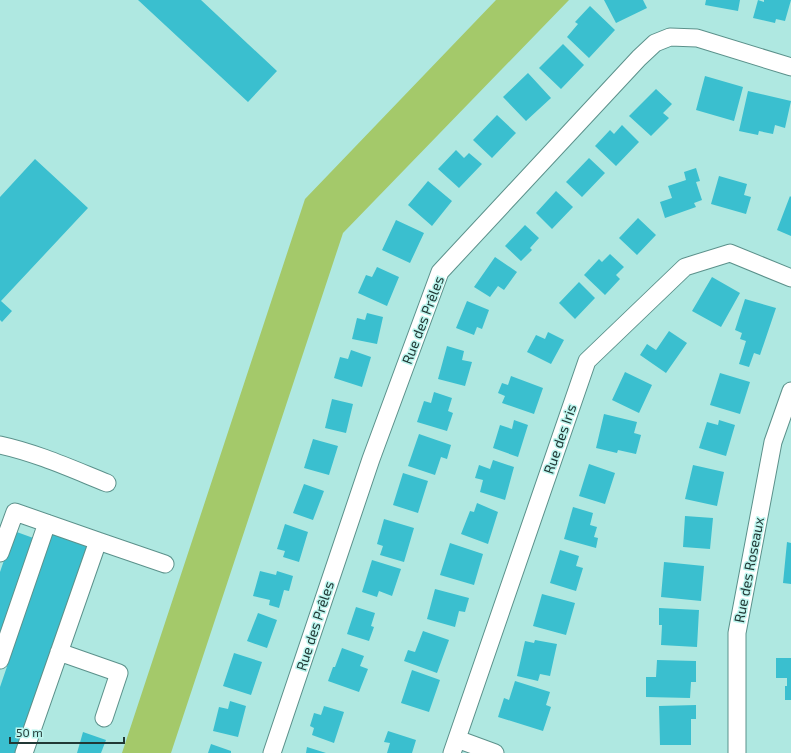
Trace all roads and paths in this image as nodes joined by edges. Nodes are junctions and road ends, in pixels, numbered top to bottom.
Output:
1 (791, 67) edge
2 (791, 278) edge
3 (791, 391) edge
4 (0, 445) edge
5 (107, 483) dead end
6 (47, 523) junction
7 (98, 541) junction
8 (0, 553) edge
9 (165, 564) dead end
10 (59, 652) junction
11 (0, 660) edge
12 (104, 718) dead end
13 (455, 746) edge
14 (24, 753) edge
15 (272, 753) edge
16 (495, 753) edge
17 (737, 753) edge

1 - 15 street, Rue des Prêles
2 - 13 street, Rue des Iris
3 - 17 street, Rue des Roseaux
4 - 5 street
6 - 7 street
6 - 8 street
6 - 11 street
7 - 9 street
7 - 10 street
10 - 12 street
10 - 14 street
13 - 16 street

